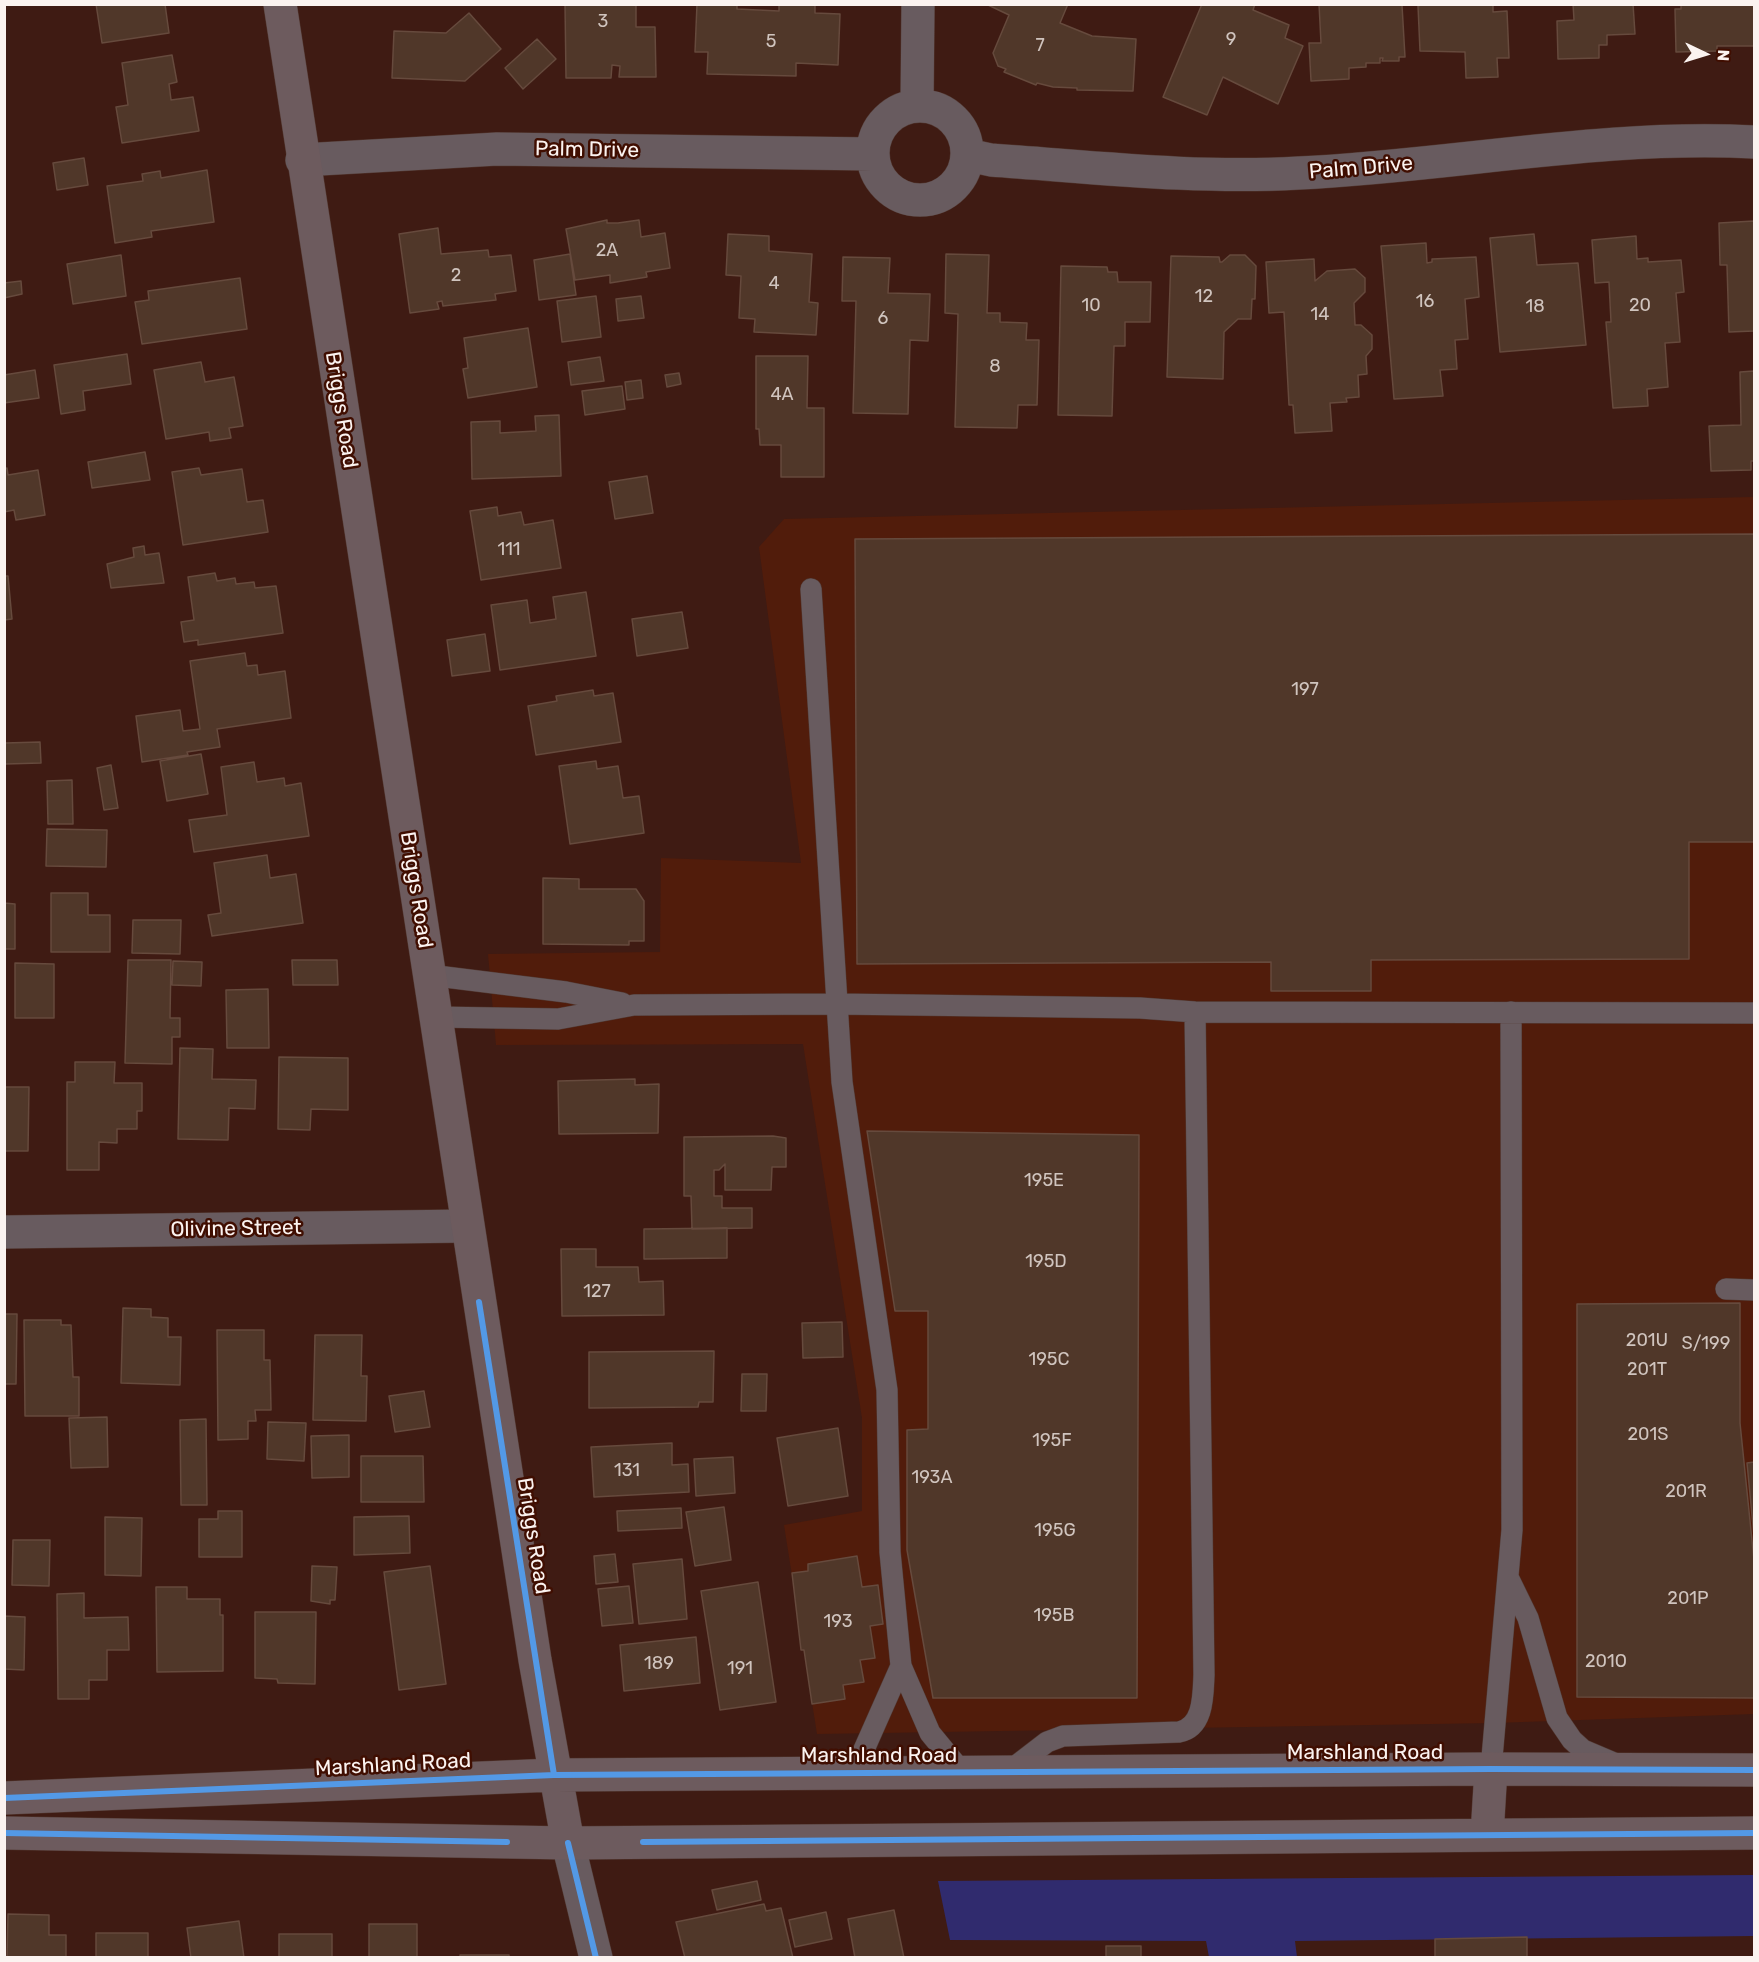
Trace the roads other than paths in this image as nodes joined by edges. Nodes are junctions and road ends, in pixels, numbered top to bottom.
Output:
1 (280, 4) edge
2 (918, 4) edge
3 (917, 106) junction
4 (1755, 142) edge
5 (873, 154) junction
6 (968, 155) junction
7 (302, 160) junction
8 (811, 589) dead end
9 (429, 975) junction
10 (836, 1004) junction
11 (634, 1005) junction
12 (1195, 1012) junction
13 (1511, 1012) junction
14 (1755, 1013) edge
15 (436, 1017) junction
16 (467, 1226) junction
17 (4, 1232) edge
18 (1726, 1289) dead end
19 (1755, 1290) edge
20 (1508, 1577) junction
21 (901, 1666) junction
22 (1491, 1769) junction
23 (1637, 1770) junction
24 (1755, 1770) edge
25 (854, 1772) junction
26 (962, 1772) junction
27 (1007, 1773) junction
28 (554, 1775) junction
29 (4, 1798) edge
30 (4, 1833) edge
31 (1755, 1833) edge
32 (1487, 1835) junction
33 (568, 1843) junction
34 (596, 1958) edge

1 - 7 main road, Briggs Road
2 - 3 street
3 - 5 street
3 - 6 street
4 - 6 street, Palm Drive
5 - 6 street
5 - 7 street, Palm Drive
7 - 9 main road, Briggs Road
8 - 10 lane
9 - 11 lane
9 - 15 main road, Briggs Road
10 - 11 lane
10 - 12 lane
10 - 21 lane
11 - 15 lane
12 - 13 lane
12 - 27 lane
13 - 14 lane
13 - 20 lane
15 - 16 main road, Briggs Road
16 - 17 street, Olivine Street
16 - 28 main road, Briggs Road
18 - 19 lane
20 - 22 lane
20 - 23 lane
21 - 25 lane
21 - 26 lane
22 - 23 main road, Marshland Road
22 - 27 main road, Marshland Road
22 - 32 main road
23 - 24 main road, Marshland Road
25 - 26 main road, Marshland Road
25 - 28 main road, Marshland Road
26 - 27 main road, Marshland Road
28 - 29 main road, Marshland Road
28 - 33 main road, Briggs Road
30 - 33 main road
31 - 32 main road
32 - 33 main road
33 - 34 street

